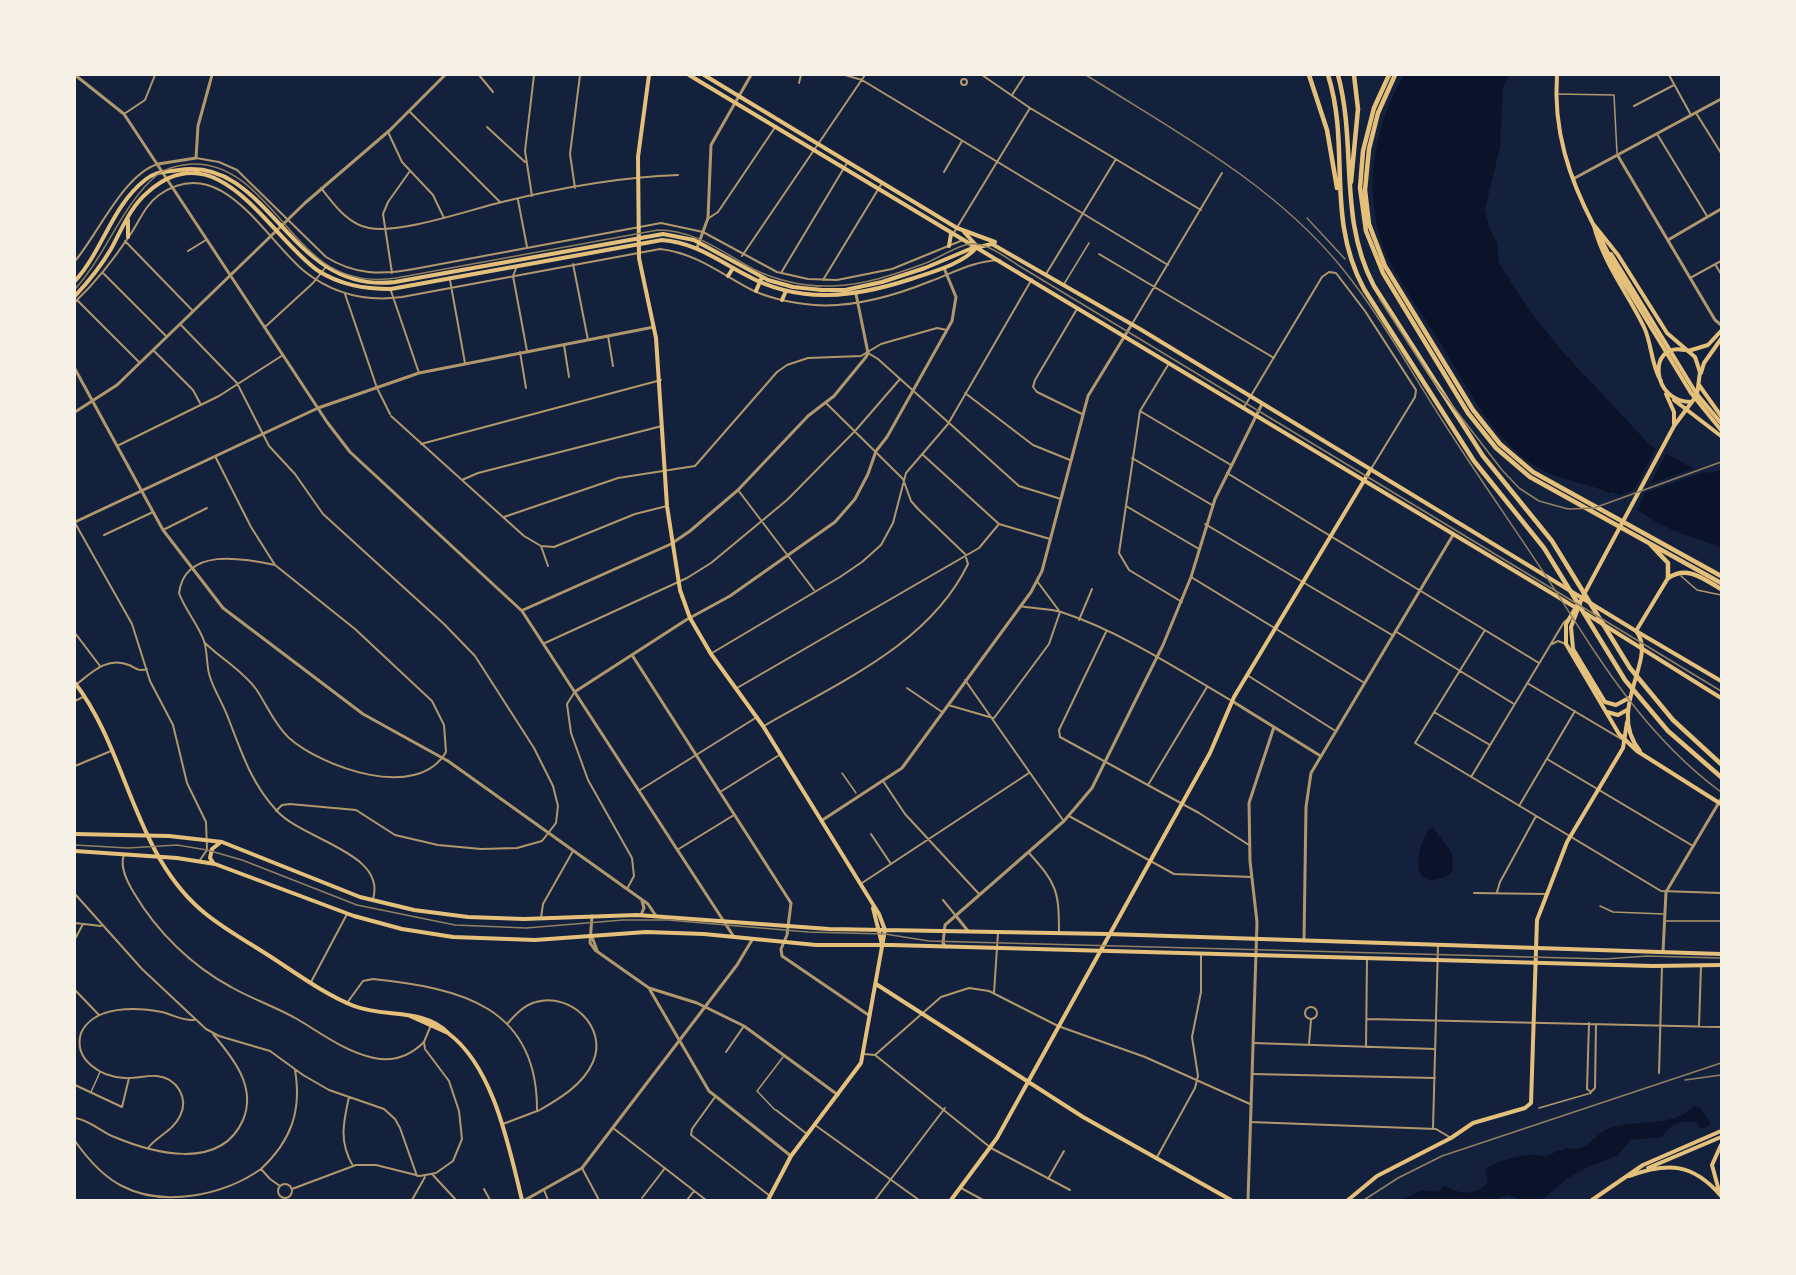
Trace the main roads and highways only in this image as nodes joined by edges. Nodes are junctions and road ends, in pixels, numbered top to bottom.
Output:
1 (649, 75) edge
2 (689, 75) edge
3 (704, 75) edge
4 (1310, 75) edge
5 (1328, 75) edge
6 (1338, 75) edge
7 (1354, 75) edge
8 (1389, 75) edge
9 (1395, 75) edge
10 (1557, 75) edge
11 (1339, 196) junction
12 (1349, 196) junction
13 (128, 217) junction
14 (1594, 225) junction
15 (278, 228) junction
16 (962, 231) junction
17 (952, 233) junction
18 (639, 237) junction
19 (127, 239) road end
20 (639, 243) junction
21 (949, 246) road end
22 (977, 247) junction
23 (1008, 251) junction
24 (733, 268) junction
25 (323, 270) junction
26 (449, 275) junction
27 (728, 276) road end
28 (761, 280) junction
29 (75, 281) edge
30 (756, 291) road end
31 (786, 291) junction
32 (76, 299) edge
33 (782, 300) road end
34 (1721, 331) edge
35 (1721, 339) edge
36 (1688, 351) junction
37 (1700, 377) junction
38 (1661, 381) junction
39 (1699, 385) junction
40 (1664, 388) junction
41 (1669, 395) junction
42 (1693, 402) junction
43 (1686, 411) junction
44 (1721, 416) edge
45 (1713, 418) junction
46 (1721, 423) edge
47 (1674, 426) junction
48 (1721, 430) edge
49 (1721, 436) edge
50 (1371, 469) junction
51 (1365, 480) junction
52 (1645, 539) junction
53 (1666, 561) junction
54 (1678, 573) junction
55 (1721, 576) edge
56 (1668, 578) junction
57 (1721, 583) edge
58 (1721, 589) edge
59 (1582, 598) junction
60 (1576, 608) junction
61 (1636, 631) junction
62 (1642, 649) junction
63 (1721, 681) edge
64 (76, 684) edge
65 (1629, 698) junction
66 (1721, 698) edge
67 (1628, 707) junction
68 (1606, 712) junction
69 (1627, 722) junction
70 (1625, 741) junction
71 (1642, 754) junction
72 (1721, 764) edge
73 (1721, 777) edge
74 (1720, 802) edge
75 (75, 834) edge
76 (149, 836) junction
77 (222, 842) junction
78 (75, 851) edge
79 (161, 858) junction
80 (215, 864) junction
81 (873, 908) junction
82 (879, 929) junction
83 (885, 930) junction
84 (1108, 934) junction
85 (883, 945) junction
86 (1537, 947) junction
87 (1098, 952) junction
88 (1721, 954) edge
89 (1536, 963) junction
90 (1721, 965) edge
91 (876, 984) junction
92 (410, 1016) junction
93 (448, 1033) junction
94 (1028, 1081) junction
95 (1721, 1131) edge
96 (1721, 1137) edge
97 (1721, 1145) edge
98 (1636, 1173) junction
99 (1618, 1181) junction
100 (1721, 1196) edge
101 (769, 1198) edge
102 (524, 1200) edge
103 (951, 1200) edge
104 (1231, 1200) edge
105 (1347, 1200) edge
106 (1592, 1200) edge

1 - 18 main road
2 - 17 main road
3 - 16 main road
4 - 11 highway
5 - 11 highway
6 - 12 highway
7 - 12 highway
8 - 52 highway
9 - 55 highway
10 - 14 main road
11 - 73 highway
12 - 72 highway
13 - 15 main road
13 - 19 main road
13 - 32 main road
14 - 36 main road
14 - 38 main road
14 - 45 main road
15 - 25 main road
15 - 29 main road
16 - 22 main road
16 - 23 main road
17 - 21 main road
17 - 22 main road
18 - 20 main road
18 - 26 main road
18 - 28 main road
20 - 24 main road
20 - 26 main road
20 - 81 main road
22 - 23 main road
22 - 28 main road
22 - 31 main road
22 - 51 main road
23 - 50 main road
24 - 27 main road
24 - 28 main road
25 - 26 main road
25 - 26 main road
28 - 30 main road
28 - 31 main road
31 - 33 main road
34 - 36 main road
35 - 37 main road
36 - 37 main road
36 - 38 main road
37 - 39 main road
38 - 40 main road
39 - 42 main road
39 - 44 main road
40 - 41 main road
40 - 47 main road
41 - 42 main road
41 - 43 main road
42 - 43 main road
43 - 47 main road
43 - 49 main road
45 - 46 main road
45 - 48 main road
47 - 59 main road
50 - 51 main road
50 - 59 main road
51 - 60 main road
51 - 84 main road
52 - 53 highway
52 - 57 highway
53 - 54 highway
53 - 56 highway
54 - 56 highway
54 - 58 highway
56 - 61 main road
59 - 60 main road
59 - 61 main road
60 - 62 main road
60 - 65 main road
60 - 68 main road
61 - 62 main road
61 - 63 main road
62 - 65 main road
62 - 66 main road
64 - 76 main road
65 - 67 main road
67 - 68 main road
67 - 69 main road
68 - 70 main road
69 - 70 main road
69 - 71 main road
70 - 71 main road
70 - 86 main road
71 - 74 main road
75 - 76 main road
76 - 77 main road
76 - 79 main road
77 - 80 main road
77 - 82 main road
78 - 79 main road
79 - 80 main road
79 - 92 main road
80 - 85 main road
81 - 82 main road
81 - 83 main road
82 - 83 main road
82 - 85 main road
83 - 84 main road
83 - 85 main road
84 - 86 main road
84 - 87 main road
85 - 87 main road
85 - 91 main road
86 - 88 main road
86 - 89 main road
87 - 89 main road
87 - 94 main road
89 - 90 main road
89 - 105 main road
91 - 94 main road
91 - 101 main road
92 - 93 main road
92 - 93 main road
93 - 102 main road
94 - 103 main road
94 - 104 main road
95 - 99 main road
96 - 98 main road
97 - 100 main road
98 - 99 main road
98 - 100 main road
99 - 106 main road

